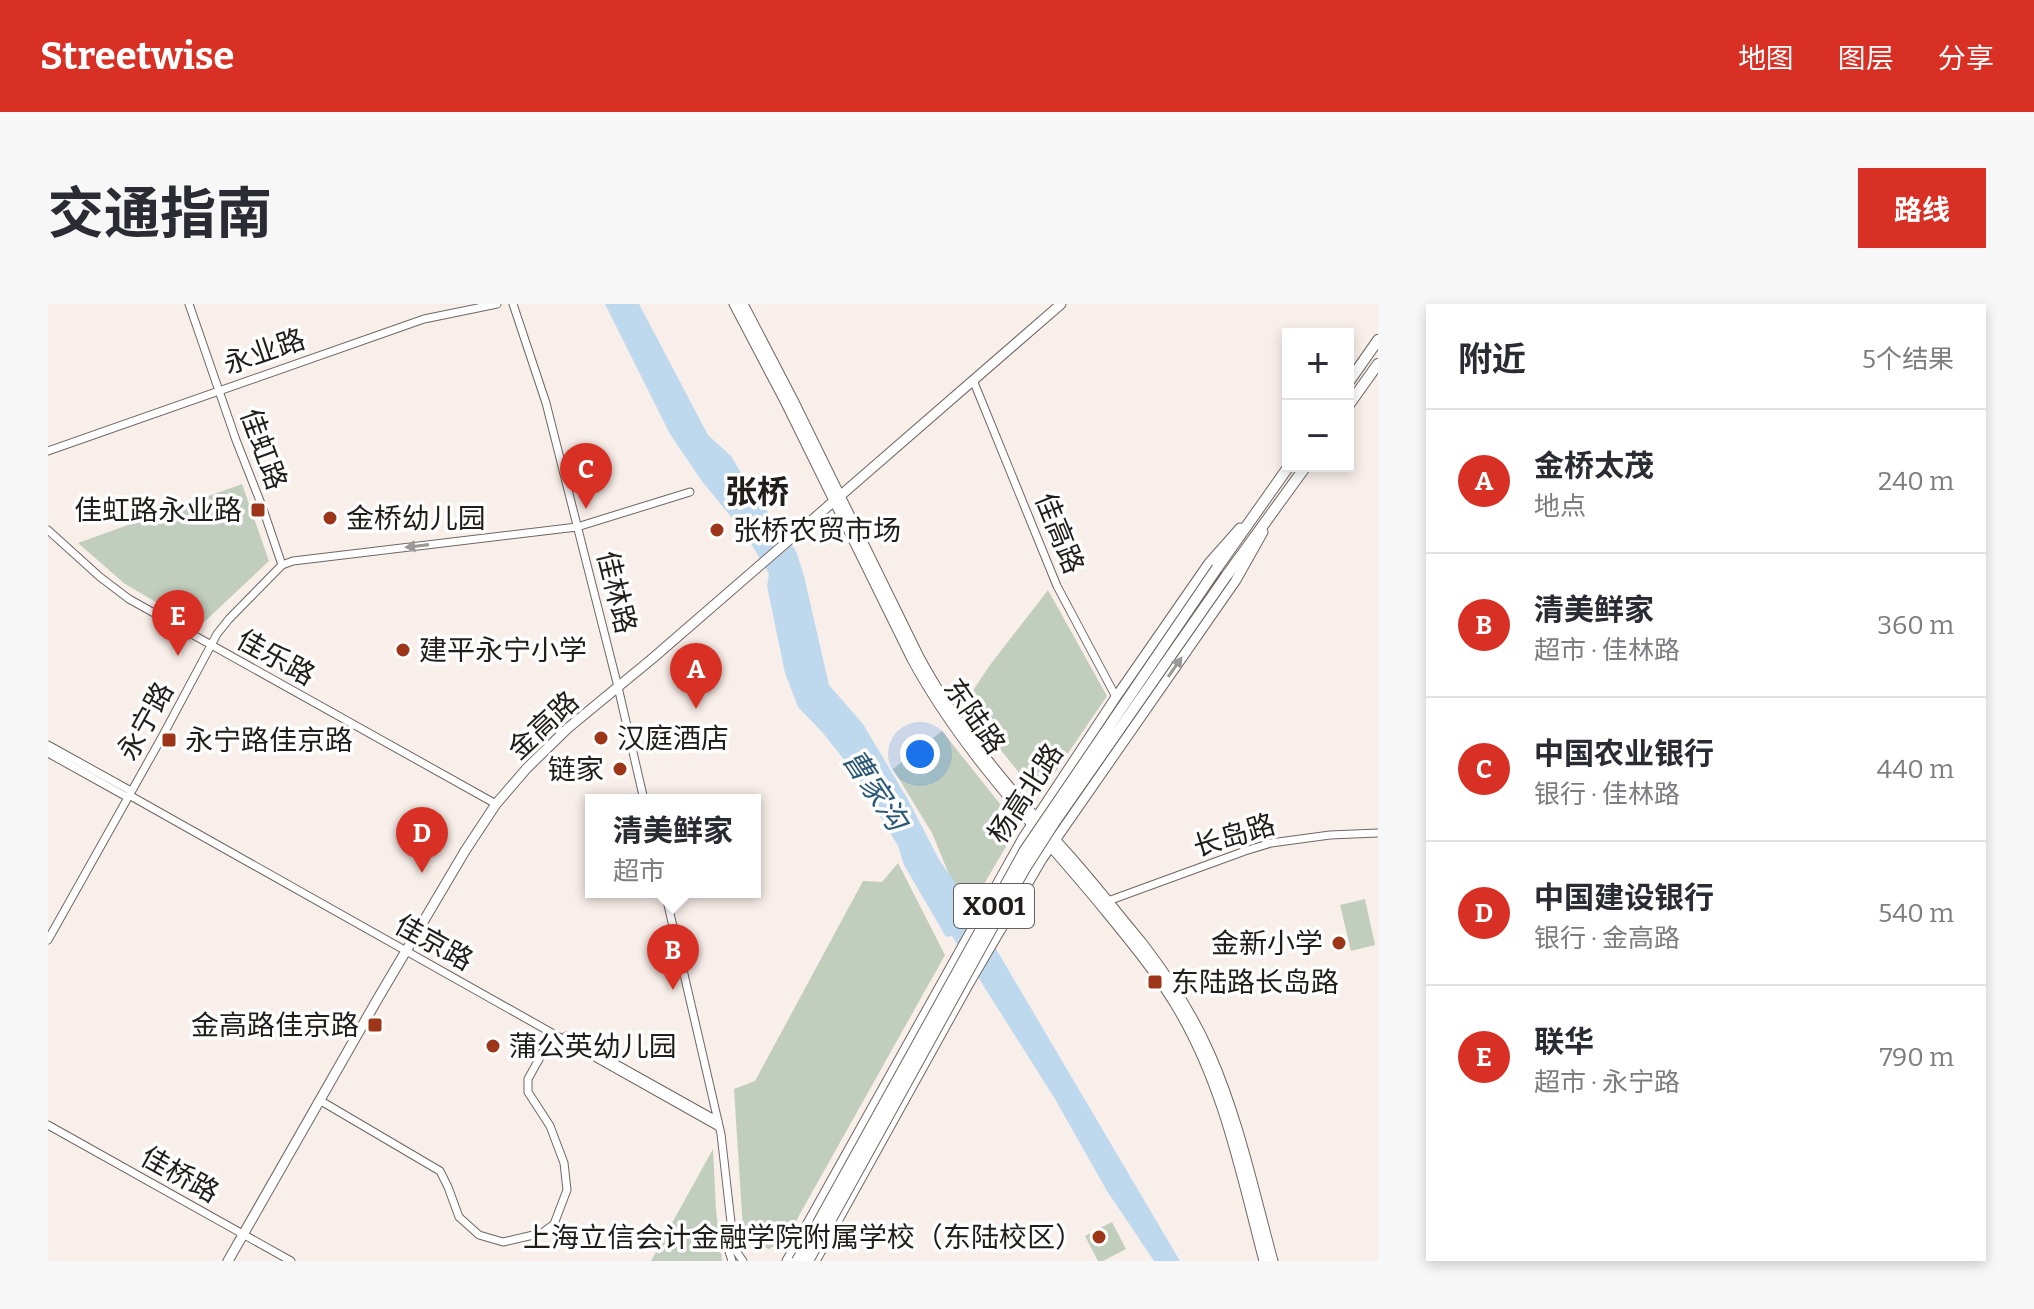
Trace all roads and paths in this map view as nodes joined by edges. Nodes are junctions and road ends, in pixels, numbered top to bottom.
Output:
1 (189, 304) edge
2 (497, 304) edge
3 (513, 304) edge
4 (734, 304) edge
5 (743, 304) edge
6 (1061, 304) edge
7 (1377, 341) edge
8 (1378, 364) edge
9 (1354, 374) edge
10 (973, 380) junction
11 (219, 390) junction
12 (1352, 400) edge
13 (48, 451) edge
14 (1285, 472) edge
15 (1302, 472) edge
16 (690, 492) dead end
17 (837, 498) junction
18 (1266, 498) junction
19 (1277, 506) junction
20 (577, 527) junction
21 (48, 530) edge
22 (282, 565) junction
23 (211, 646) junction
24 (618, 687) junction
25 (1116, 697) junction
26 (48, 745) edge
27 (48, 753) edge
28 (129, 794) junction
29 (643, 794) edge
30 (496, 804) junction
31 (1034, 822) junction
32 (1378, 833) edge
33 (1052, 843) junction
34 (666, 898) edge
35 (1108, 901) junction
36 (48, 940) edge
37 (408, 950) junction
38 (553, 1034) junction
39 (321, 1101) junction
40 (719, 1124) junction
41 (48, 1125) edge
42 (730, 1229) junction
43 (244, 1235) junction
44 (228, 1261) edge
45 (291, 1261) edge
46 (732, 1261) edge
47 (743, 1261) edge
48 (787, 1261) edge
49 (797, 1261) edge
50 (808, 1261) edge
51 (815, 1261) edge
52 (1264, 1261) edge
53 (1273, 1261) edge

1 - 11 street, 佳虹路
2 - 11 street, 永业路
3 - 20 street, 佳林路
4 - 17 main road, 东陆路
5 - 17 main road, 东陆路
6 - 10 main road, 金高路
7 - 9 highway
8 - 12 highway
10 - 17 main road, 金高路
10 - 25 street, 佳高路
11 - 13 street, 永业路
11 - 22 street, 佳虹路
14 - 18 highway, 杨高北路 / X001
15 - 19 highway, 杨高北路 / X001
16 - 20 street
17 - 24 main road, 金高路
17 - 31 main road, 东陆路
18 - 25 main road, 杨高北路 / X001
18 - 49 highway, 杨高北路 / X001, bridge
33 -> 19 main road, 杨高北路 / X001
19 - 50 highway, 杨高北路 / X001, bridge
20 -> 22 street
20 - 24 street, 佳林路
21 - 23 street, 佳乐路
22 - 23 street, 永宁路
23 - 28 street, 永宁路
23 - 30 street, 佳乐路
24 - 29 street, 佳林路
24 - 30 main road, 金高路
25 - 31 main road, 杨高北路 / X001
26 - 28 street, 佳京路
27 - 28 street, 佳京路
28 - 36 street, 永宁路
28 - 37 street, 佳京路
30 - 37 main road, 金高路
31 - 33 main road, 东陆路
31 - 48 main road, 杨高北路 / X001
32 - 35 street, 长岛路
33 - 35 main road, 东陆路
33 - 51 main road, 杨高北路 / X001
33 - 52 main road, 东陆路
34 - 40 street
35 - 53 main road, 东陆路
37 - 38 street, 佳京路
37 - 39 main road, 金高路
37 - 40 street, 佳京路
38 - 39 street
38 - 40 street, 佳京路
39 - 43 main road, 金高路
40 - 42 street
41 - 43 street, 佳桥路
42 - 46 street
42 - 47 street
43 - 44 main road, 金高路
43 - 45 street, 佳桥路

